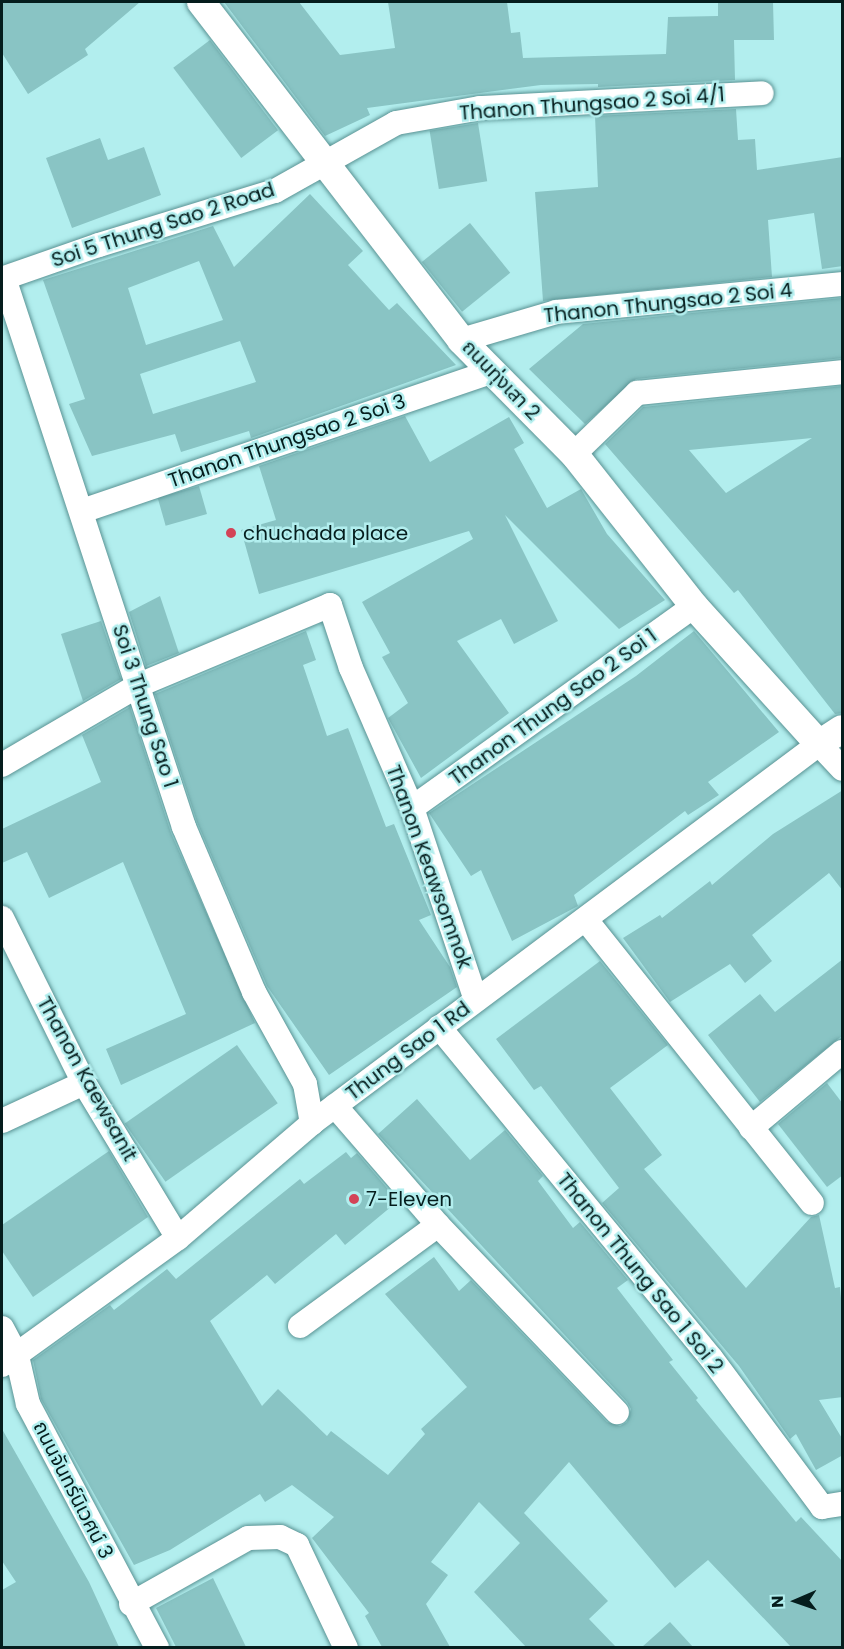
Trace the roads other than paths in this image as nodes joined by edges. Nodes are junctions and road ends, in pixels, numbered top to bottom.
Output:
1 (201, 2) edge
2 (762, 93) dead end
3 (324, 162) junction
4 (3, 281) edge
5 (843, 284) edge
6 (461, 340) junction
7 (493, 371) junction
8 (843, 372) edge
9 (573, 454) junction
10 (82, 511) junction
11 (694, 606) junction
12 (139, 685) junction
13 (843, 729) edge
14 (819, 744) junction
15 (2, 765) edge
16 (843, 769) edge
17 (412, 808) junction
18 (2, 918) edge
19 (586, 920) junction
20 (476, 1000) junction
21 (439, 1027) junction
22 (843, 1052) edge
23 (84, 1083) junction
24 (336, 1106) junction
25 (2, 1121) edge
26 (312, 1123) junction
27 (751, 1128) junction
28 (812, 1203) dead end
29 (438, 1226) junction
30 (178, 1238) junction
31 (300, 1326) dead end
32 (2, 1328) edge
33 (9, 1360) edge
34 (617, 1412) dead end
35 (843, 1504) edge
36 (131, 1604) junction
37 (157, 1647) edge
38 (346, 1647) edge

1 - 3 street, ถนนทุ่งเสา 2
2 - 3 street, Thanon Thungsao 2 Soi 4/1
3 - 4 street, Soi 5 Thung Sao 2 Road
3 - 6 street, ถนนทุ่งเสา 2
4 - 10 street, Soi 3 Thung Sao 1
5 - 6 street, Thanon Thungsao 2 Soi 4
6 - 7 street, ถนนทุ่งเสา 2
7 - 9 street, ถนนทุ่งเสา 2
7 - 10 street, Thanon Thungsao 2 Soi 3
8 - 9 street
9 - 11 street, ถนนทุ่งเสา 2
10 - 12 street, Soi 3 Thung Sao 1
11 - 14 street, ถนนทุ่งเสา 2
11 - 17 street, Thanon Thung Sao 2 Soi 1
12 - 15 street
12 - 17 street, Thanon Keawsomnok
12 - 26 street, Soi 3 Thung Sao 1
13 - 14 street
14 - 16 street
14 - 19 street, Thung Sao 1 Rd
17 - 20 street, Thanon Keawsomnok
18 - 23 street, Thanon Kaewsanit
19 - 20 street, Thung Sao 1 Rd
19 - 27 street
20 - 21 street, Thung Sao 1 Rd
21 - 24 street, Thung Sao 1 Rd
21 - 35 street, Thanon Thung Sao 1 Soi 2
22 - 27 street
23 - 25 street
23 - 30 street, Thanon Kaewsanit
24 - 26 street, Thung Sao 1 Rd
24 - 29 street
26 - 30 street, Thung Sao 1 Rd
27 - 28 street
29 - 31 street
29 - 34 street
30 - 33 street, Thung Sao 1 Rd
32 - 33 street, ถนนจันทร์นิเวศน์ 3
33 - 36 street, ถนนจันทร์นิเวศน์ 3
36 - 37 street, ถนนจันทร์นิเวศน์ 3
36 - 38 street

